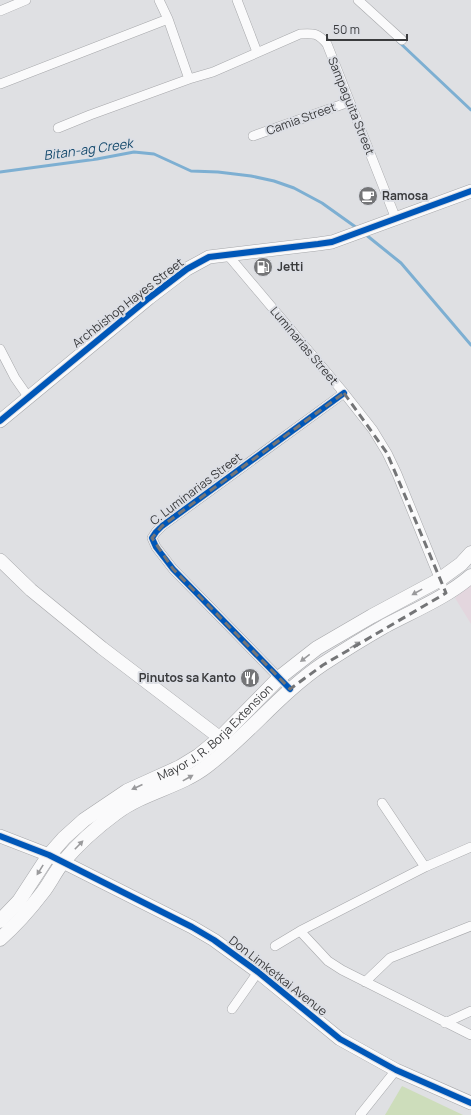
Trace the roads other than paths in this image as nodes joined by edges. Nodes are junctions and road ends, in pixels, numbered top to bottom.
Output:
1 (26, 0) edge
2 (159, 0) edge
3 (237, 0) edge
4 (358, 0) edge
5 (0, 11) edge
6 (168, 18) junction
7 (402, 40) dead end
8 (258, 52) junction
9 (189, 79) junction
10 (0, 84) edge
11 (349, 102) junction
12 (58, 128) dead end
13 (253, 136) dead end
14 (471, 191) edge
15 (396, 219) junction
16 (227, 254) junction
17 (0, 349) edge
18 (344, 393) junction
19 (30, 398) junction
20 (0, 420) edge
21 (471, 553) edge
22 (0, 560) edge
23 (471, 576) edge
24 (439, 580) junction
25 (446, 593) junction
26 (280, 677) junction
27 (290, 690) junction
28 (226, 742) junction
29 (382, 803) dead end
30 (0, 836) edge
31 (471, 847) edge
32 (49, 855) junction
33 (63, 862) junction
34 (425, 867) junction
35 (0, 921) edge
36 (471, 926) edge
37 (300, 931) junction
38 (0, 939) edge
39 (275, 946) dead end
40 (258, 972) junction
41 (365, 982) junction
42 (232, 1009) dead end
43 (471, 1011) edge
44 (445, 1023) junction
45 (471, 1035) edge
46 (396, 1070) junction
47 (471, 1103) edge
48 (360, 1115) edge

1 - 5 street
2 - 6 street
3 - 8 street
4 - 7 street
6 - 9 street
6 - 10 street
8 - 9 street, Sampaguita Street
8 - 11 street, Sampaguita Street
9 - 12 street, Sampaguita Street
11 - 13 street, Camia Street
11 - 15 street, Sampaguita Street
14 - 15 street, Archbishop Hayes Street
15 - 16 street, Archbishop Hayes Street
16 - 18 street, Luminarias Street
16 - 19 street, Archbishop Hayes Street
17 - 19 street
18 - 24 street, Luminarias Street
18 - 26 street, C. Luminarias Street
19 - 20 street, Archbishop Hayes Street
21 - 24 main road, Mayor J. R. Borja Extension
22 - 28 street
23 - 25 main road, Mayor J. R. Borja Extension
24 - 25 street, Luminarias Street
24 -> 26 main road, Mayor J. R. Borja Extension
27 -> 25 main road, Mayor J. R. Borja Extension
26 - 27 street, C. Luminarias Street
26 - 28 main road, Mayor J. R. Borja Extension
27 - 28 main road, Mayor J. R. Borja Extension
28 -> 32 main road, Mayor J. R. Borja Extension
33 -> 28 main road, Mayor J. R. Borja Extension
29 - 34 street
30 - 32 street, Don Limketkai Avenue
31 - 34 street
32 - 33 street, Don Limketkai Avenue
32 -> 35 main road, Mayor J. R. Borja Extension
33 - 38 main road, Mayor J. R. Borja Extension
33 - 40 street, Don Limketkai Avenue
34 - 37 street
36 - 41 street
37 - 39 street
37 - 41 street
40 - 42 street
40 - 46 street, Don Limketkai Avenue
41 - 44 street
43 - 44 street
44 - 45 street
46 - 47 street, Don Limketkai Avenue
46 - 48 street

